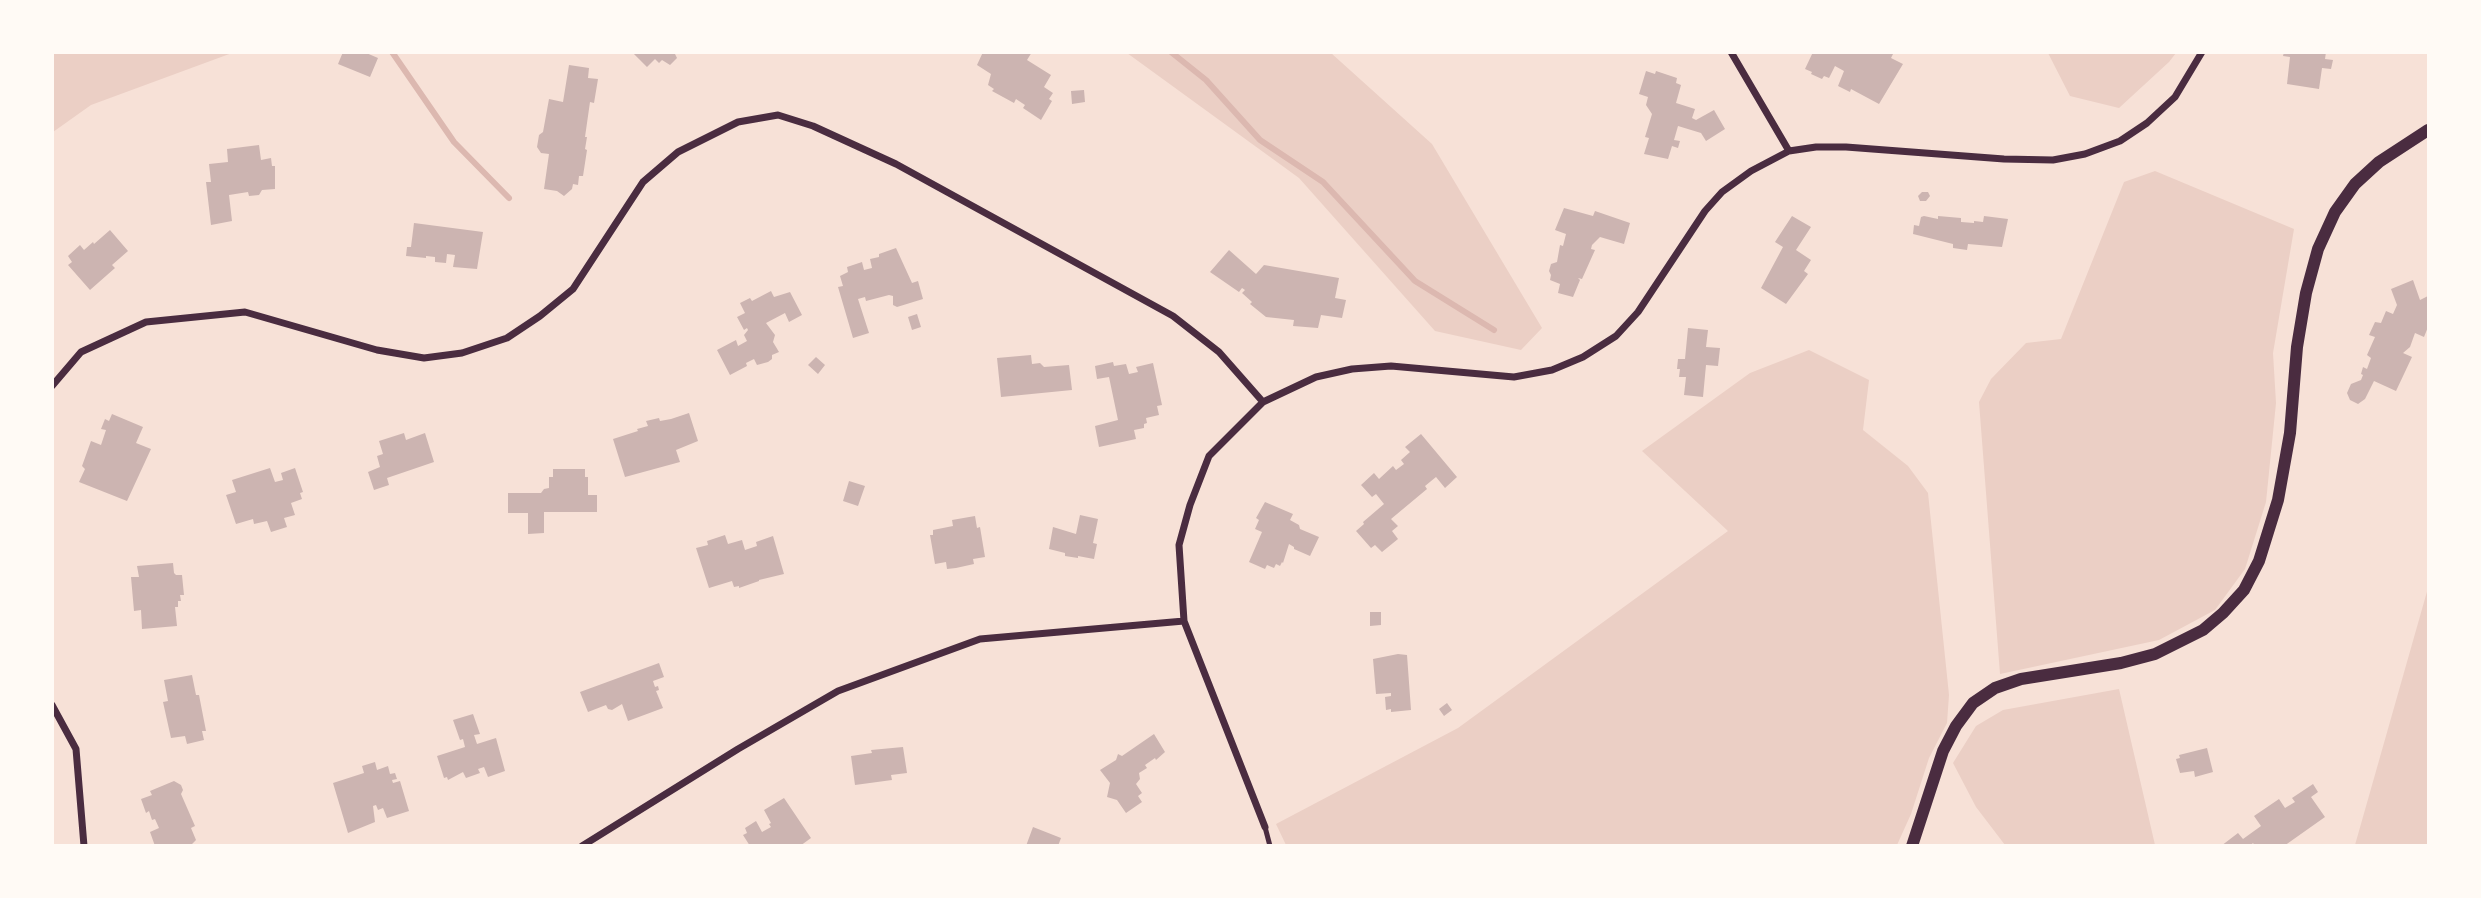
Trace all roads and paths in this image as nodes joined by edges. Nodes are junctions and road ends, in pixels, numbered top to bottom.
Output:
1 (1731, 52) edge
2 (2202, 52) edge
3 (2428, 130) edge
4 (1789, 151) junction
5 (52, 386) edge
6 (1263, 402) junction
7 (1184, 621) junction
8 (52, 705) edge
9 (1265, 827) joint
10 (84, 845) edge
11 (582, 845) edge
12 (1270, 845) edge
13 (1912, 845) edge

1 - 4 street
2 - 4 street
3 - 13 street
4 - 6 street
5 - 6 street
6 - 7 street
7 - 9 street
7 - 11 street
8 - 10 street
9 - 12 lane

